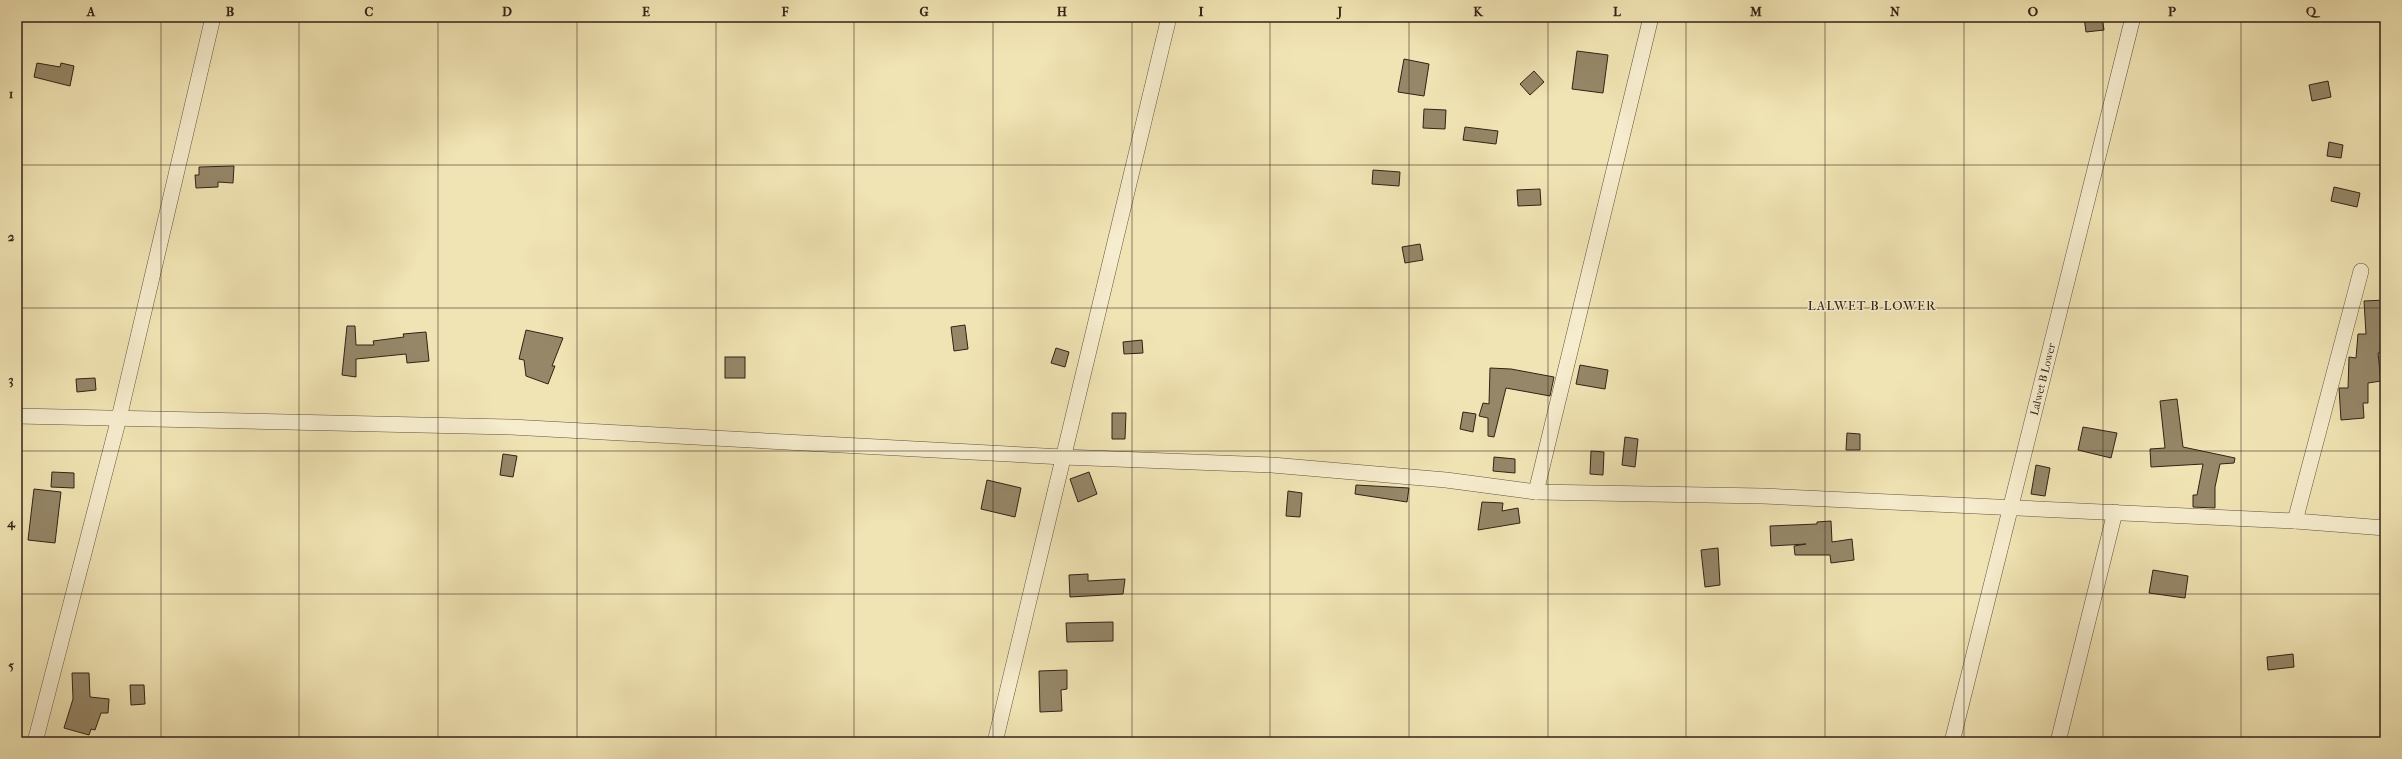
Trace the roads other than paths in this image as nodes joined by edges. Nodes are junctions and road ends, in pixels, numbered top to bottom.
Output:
1 (214, 17) edge
2 (1169, 17) edge
3 (1650, 17) edge
4 (2133, 17) edge
5 (2362, 271) dead end
6 (17, 416) edge
7 (120, 418) junction
8 (1063, 457) junction
9 (1536, 492) junction
10 (2010, 509) junction
11 (2116, 512) junction
12 (2296, 521) junction
13 (2385, 528) edge
14 (35, 742) edge
15 (994, 742) edge
16 (1952, 742) edge
17 (2058, 742) edge

1 - 7 street
2 - 8 street
3 - 9 street
4 - 10 street, Lalwet B Lower
5 - 12 street
6 - 7 street
7 - 8 street
7 - 14 street
8 - 9 street
8 - 15 street
9 - 10 street
10 - 11 street
10 - 16 street, Lalwet B Lower
11 - 12 street
11 - 17 street
12 - 13 street

